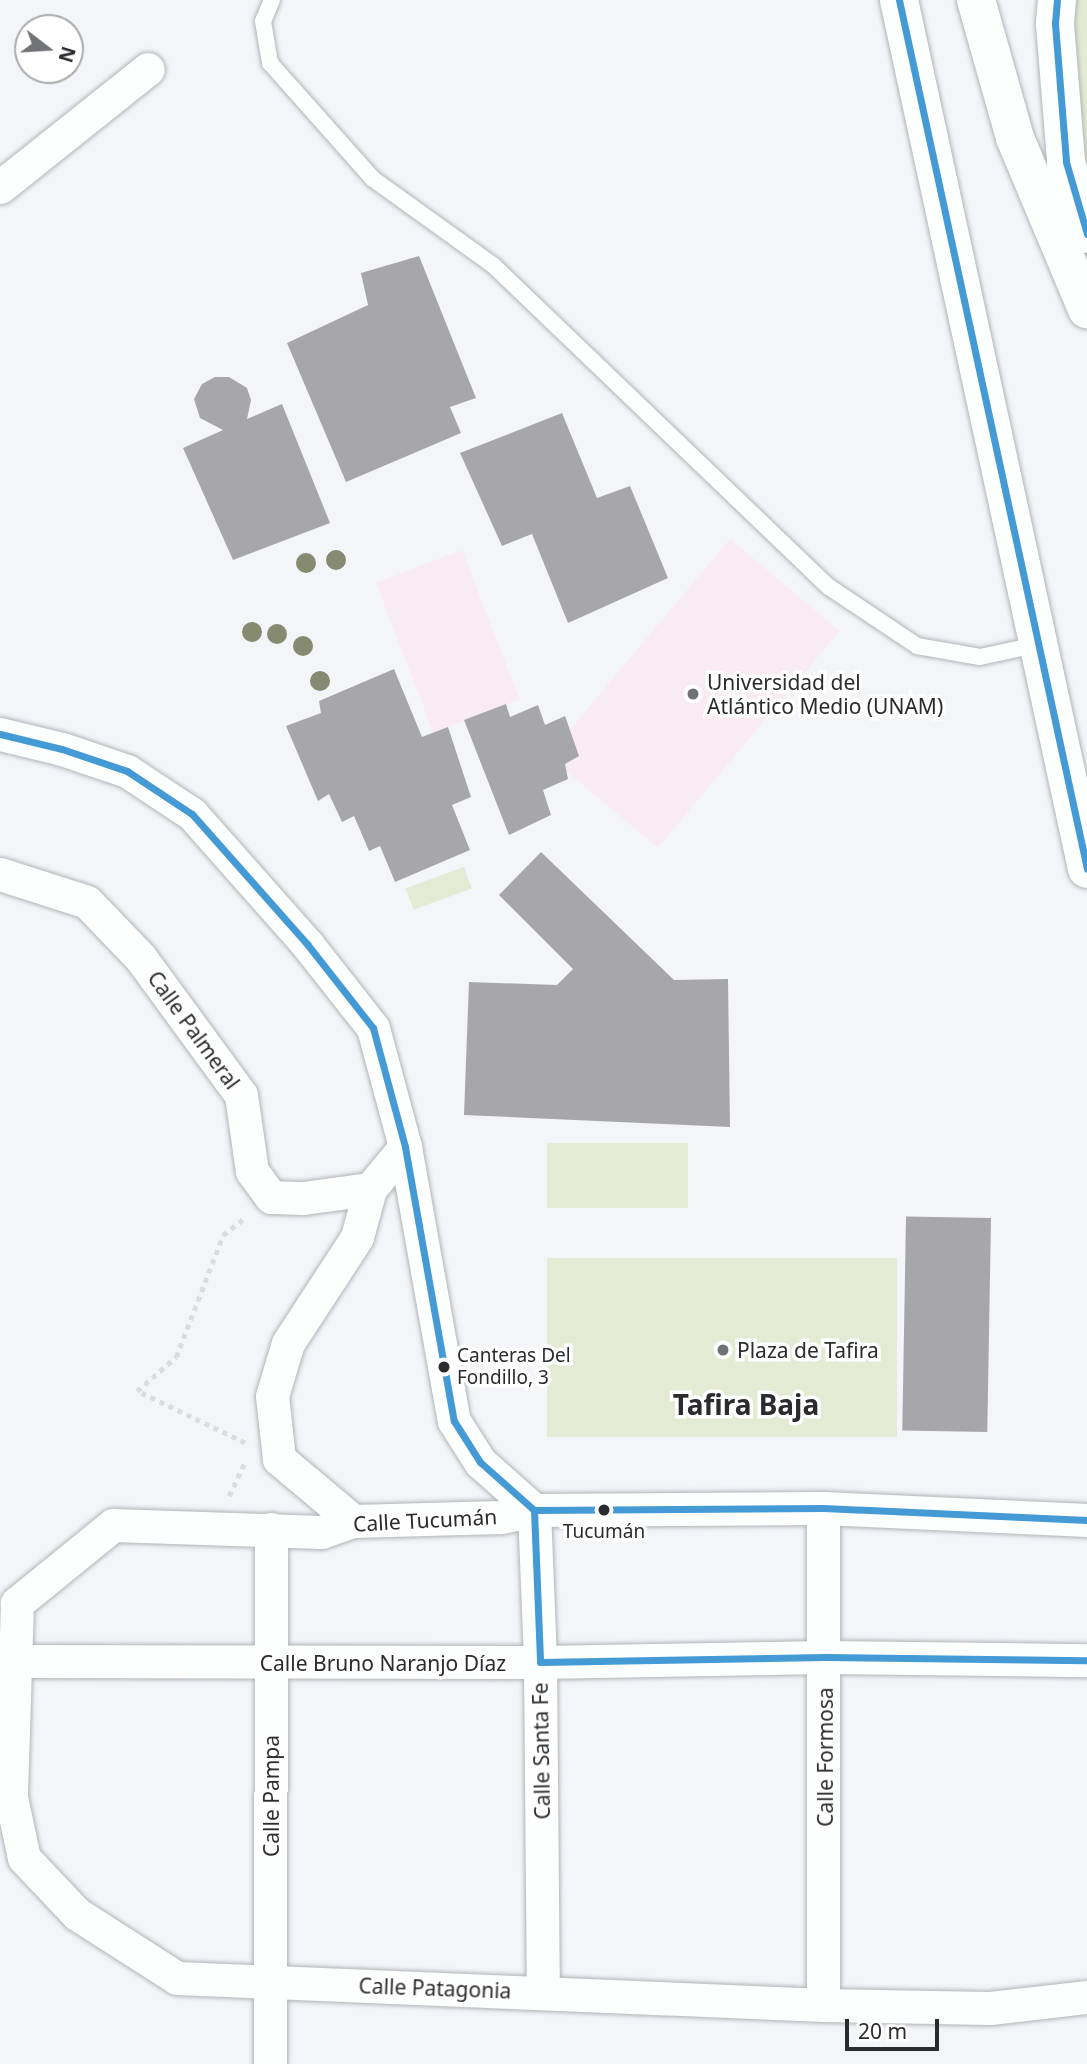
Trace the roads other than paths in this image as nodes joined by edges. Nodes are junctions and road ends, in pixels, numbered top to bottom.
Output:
1 (272, 0) edge
2 (899, 0) edge
3 (976, 0) edge
4 (1057, 0) edge
5 (149, 69) dead end
6 (0, 187) edge
7 (1087, 233) edge
8 (1087, 309) edge
9 (1036, 645) junction
10 (0, 734) edge
11 (1087, 869) edge
12 (0, 874) edge
13 (405, 1147) junction
14 (370, 1189) junction
15 (824, 1508) junction
16 (534, 1510) junction
17 (1087, 1520) edge
18 (352, 1521) junction
19 (271, 1529) junction
20 (826, 1657) junction
21 (1087, 1660) edge
22 (14, 1661) junction
23 (540, 1662) junction
24 (270, 1664) junction
25 (272, 1982) junction
26 (543, 1992) junction
27 (1087, 1997) edge
28 (823, 2005) junction
29 (270, 2064) edge

1 - 9 lane
2 - 9 main road
3 - 8 main road
4 - 7 main road
5 - 6 street
9 - 11 main road
10 - 13 street
12 - 14 street, Calle Palmeral
13 - 14 street
13 - 16 street
14 - 18 street
15 - 16 street, Calle Tucumán
15 - 17 street, Calle Tucumán
15 - 20 street, Calle Formosa
16 - 18 street, Calle Tucumán
16 - 23 street, Calle Santa Fe
18 - 19 street, Calle Tucumán
19 - 22 street, Calle Tucumán
19 - 24 street, Calle Pampa
20 - 21 street, Calle Bruno Naranjo Díaz
20 - 23 street, Calle Bruno Naranjo Díaz
20 - 28 street, Calle Formosa
22 - 24 street, Calle Bruno Naranjo Díaz
22 - 25 street, Calle Patagonia
23 - 24 street, Calle Bruno Naranjo Díaz
23 - 26 street, Calle Santa Fe
24 - 25 street, Calle Pampa
25 - 26 street, Calle Patagonia
25 - 29 street, Calle Pampa
26 - 28 street, Calle Patagonia
27 - 28 street, Calle Patagonia

